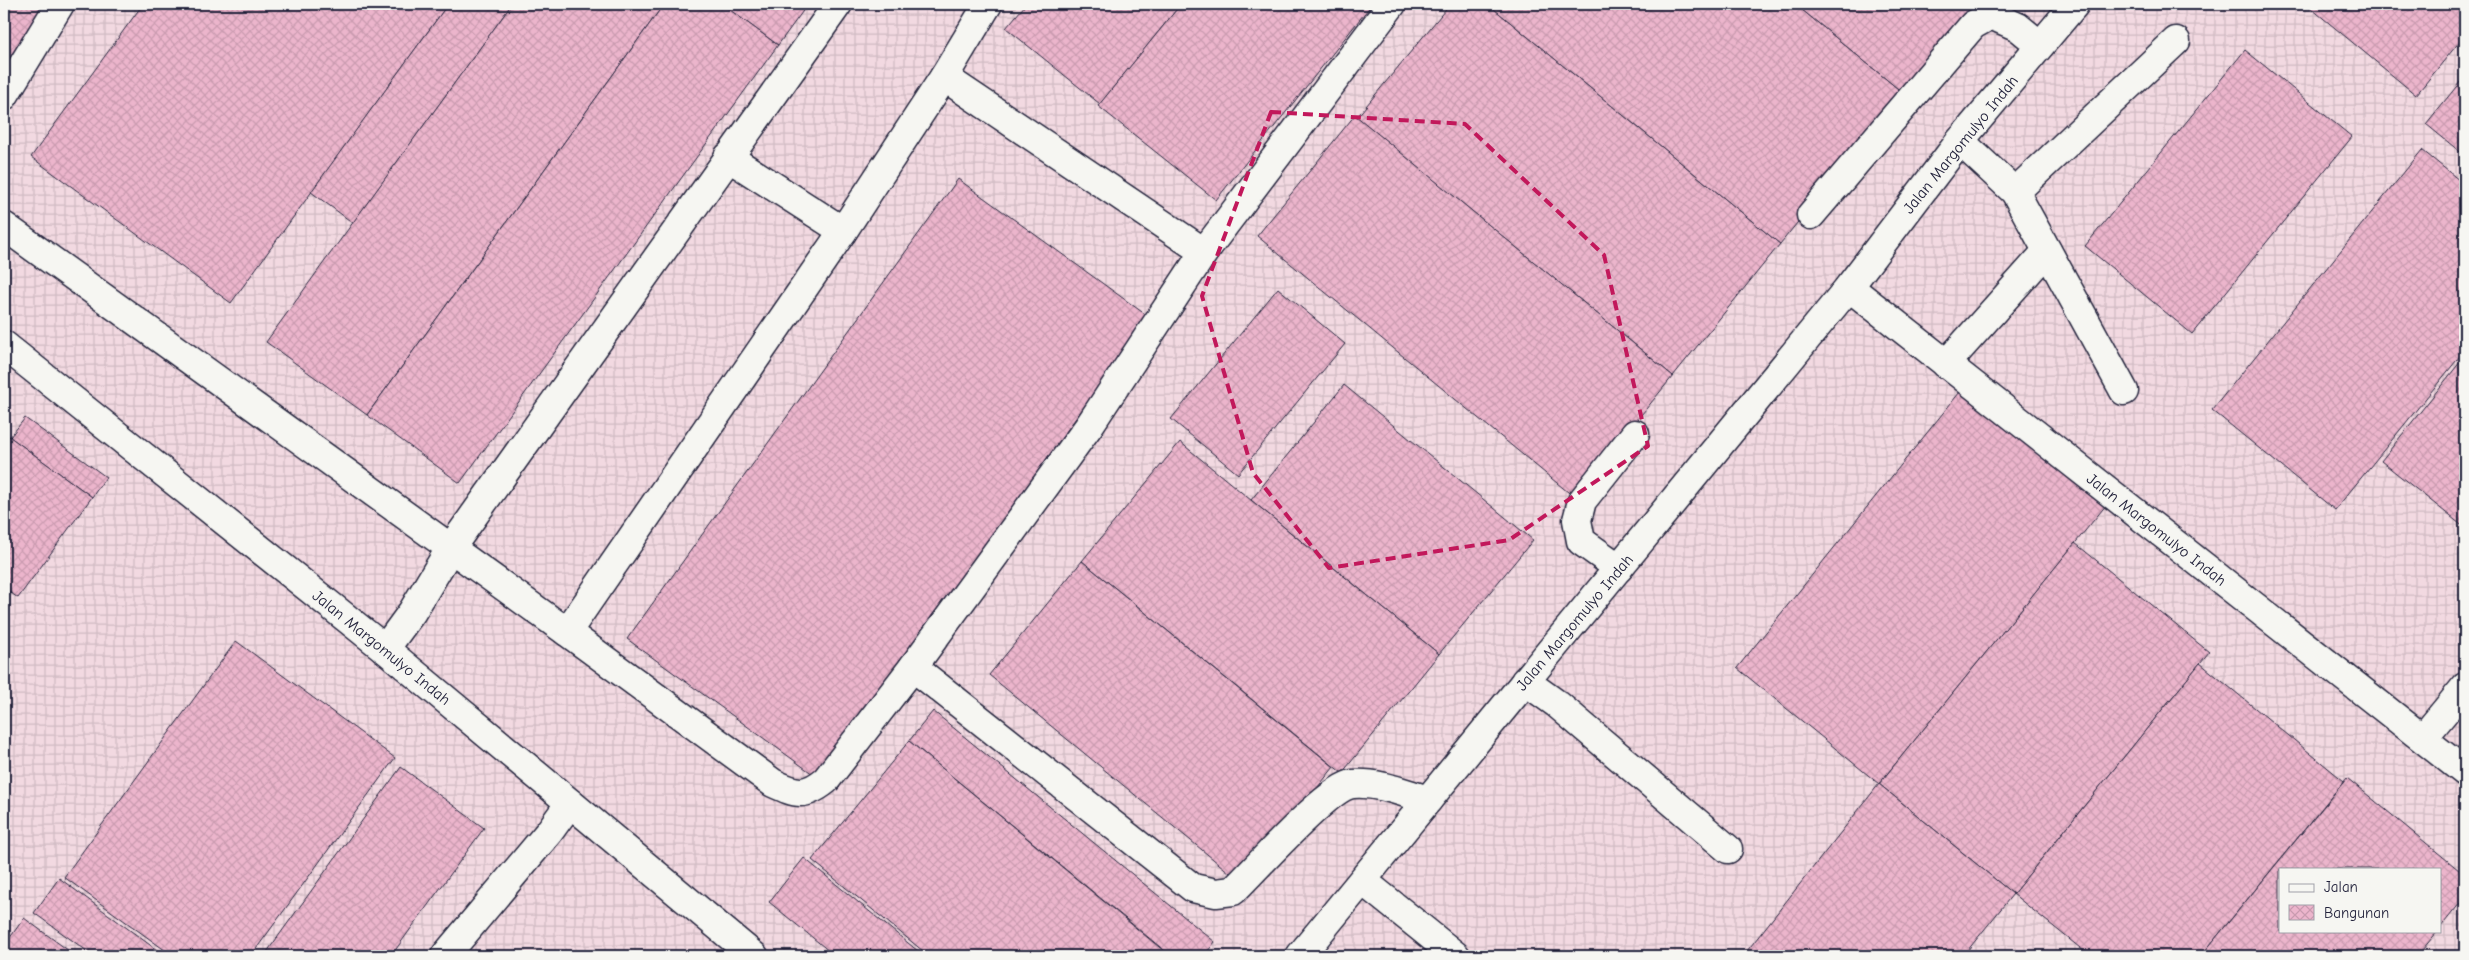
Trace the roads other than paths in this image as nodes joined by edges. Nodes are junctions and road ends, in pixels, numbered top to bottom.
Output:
1 (60, 4) edge
2 (838, 4) edge
3 (988, 4) edge
4 (1392, 4) edge
5 (2075, 4) edge
6 (2176, 41) dead end
7 (2040, 46) junction
8 (944, 77) junction
9 (4, 96) edge
10 (1960, 141) junction
11 (728, 157) junction
12 (2015, 192) junction
13 (1811, 215) dead end
14 (4, 226) edge
15 (843, 231) junction
16 (2047, 251) junction
17 (1204, 252) junction
18 (1849, 287) junction
19 (4, 345) edge
20 (1946, 364) junction
21 (2124, 391) dead end
22 (1635, 434) dead end
23 (450, 549) junction
24 (1619, 568) junction
25 (567, 632) junction
26 (385, 649) junction
27 (913, 667) junction
28 (1525, 681) junction
29 (2465, 687) edge
30 (2423, 738) junction
31 (2465, 772) edge
32 (1428, 800) junction
33 (570, 803) junction
34 (1728, 849) dead end
35 (1363, 881) junction
36 (445, 956) edge
37 (754, 956) edge
38 (1300, 956) edge
39 (1456, 956) edge

1 - 9 street
2 - 11 street
3 - 8 street
4 - 17 street
5 - 7 street, Jalan Margomulyo Indah
6 - 12 street
7 - 10 street, Jalan Margomulyo Indah
7 - 13 street
8 - 15 street
8 - 17 street
10 - 12 street
10 - 18 street, Jalan Margomulyo Indah
11 - 15 street
11 - 23 street
12 - 16 street
14 - 23 street
15 - 25 street
16 - 20 street
16 - 21 street
17 - 27 street
18 - 20 street, Jalan Margomulyo Indah
18 - 24 street, Jalan Margomulyo Indah
19 - 26 street, Jalan Margomulyo Indah
20 - 30 street, Jalan Margomulyo Indah
22 - 24 street
23 - 25 street
23 - 26 street
24 - 28 street, Jalan Margomulyo Indah
25 - 27 street
26 - 33 street, Jalan Margomulyo Indah
27 - 32 street
28 - 32 street, Jalan Margomulyo Indah
28 - 34 street
29 - 30 street
30 - 31 street, Jalan Margomulyo Indah
32 - 35 street, Jalan Margomulyo Indah
33 - 36 street
33 - 37 street, Jalan Margomulyo Indah
35 - 38 street, Jalan Margomulyo Indah
35 - 39 street

